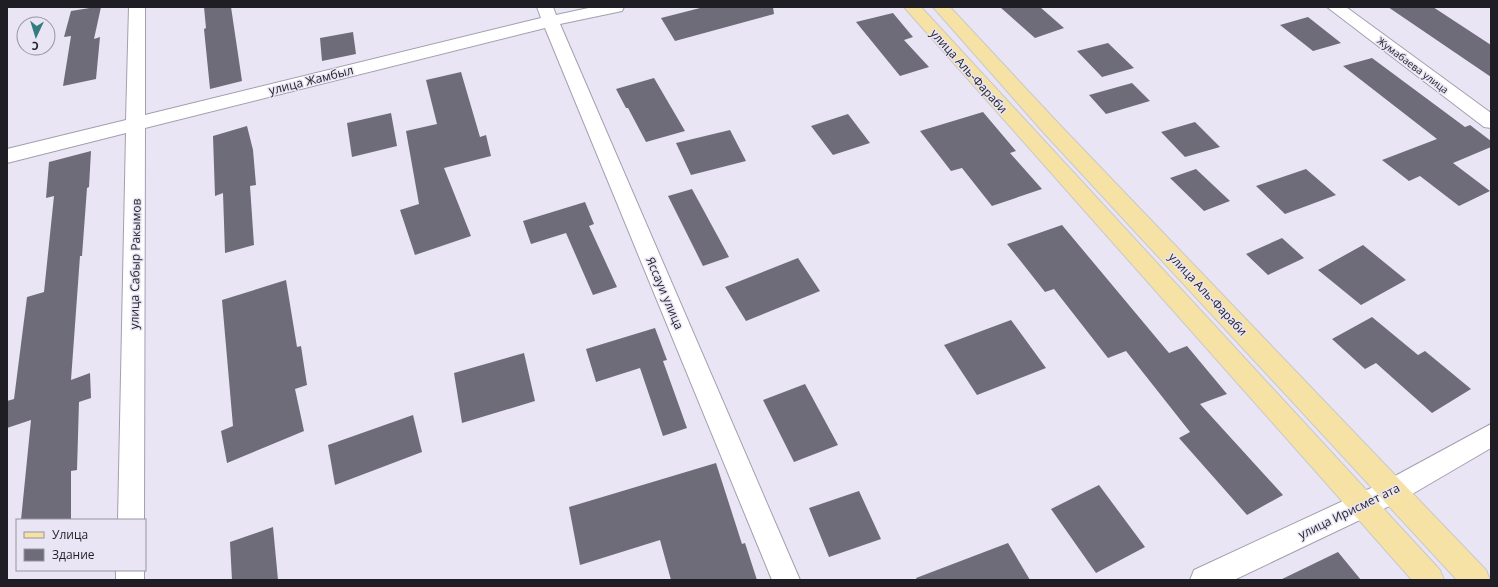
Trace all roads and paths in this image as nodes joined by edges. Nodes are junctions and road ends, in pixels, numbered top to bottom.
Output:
1 (137, 7) edge
2 (616, 7) edge
3 (912, 7) edge
4 (941, 7) edge
5 (1335, 7) edge
6 (548, 14) edge
7 (1491, 122) edge
8 (137, 124) junction
9 (7, 156) edge
10 (1491, 435) edge
11 (1393, 491) junction
12 (1363, 505) junction
13 (131, 519) edge
14 (786, 580) edge
15 (1204, 580) edge
16 (1430, 580) edge
17 (1476, 580) edge

1 - 8 street, улица Сабыр Ракымов
2 - 6 street, улица Жамбыл
3 - 12 main road, улица Аль-Фараби
4 - 11 main road, улица Аль-Фараби
5 - 7 street, Жумабаева улица
6 - 8 street, улица Жамбыл
6 - 14 street, Яссауи улица
8 - 9 street, улица Жамбыл
8 - 13 street, улица Сабыр Ракымов
10 - 11 street, улица Ирисмет ата
11 - 12 street, улица Ирисмет ата
11 - 17 main road, улица Аль-Фараби
12 - 15 street, улица Ирисмет ата
12 - 16 main road, улица Аль-Фараби

